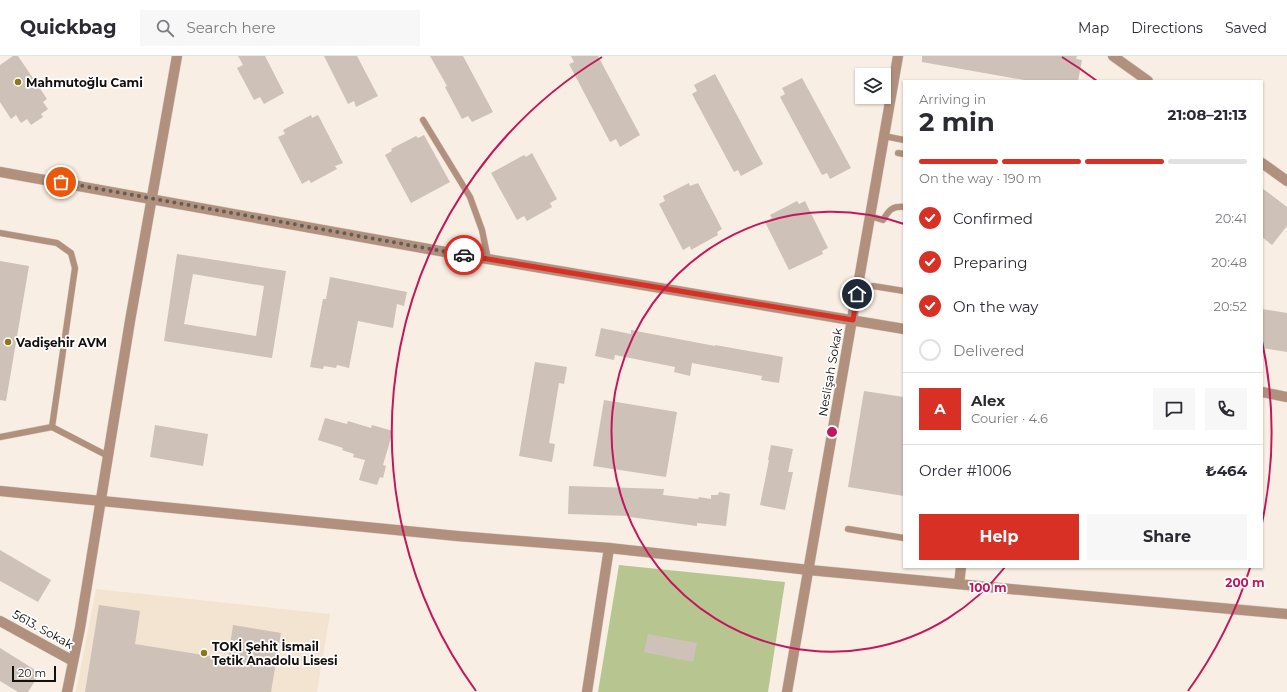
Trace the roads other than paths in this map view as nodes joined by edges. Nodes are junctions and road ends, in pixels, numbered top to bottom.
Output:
1 (177, 56) edge
2 (898, 56) edge
3 (1113, 56) edge
4 (1147, 80) edge
5 (423, 120) dead end
6 (884, 136) junction
7 (903, 140) edge
8 (1263, 164) edge
9 (0, 172) edge
10 (1287, 181) edge
11 (152, 198) junction
12 (903, 207) edge
13 (870, 216) junction
14 (0, 233) edge
15 (488, 259) junction
16 (873, 286) dead end
17 (903, 291) edge
18 (853, 320) junction
19 (903, 329) edge
20 (1263, 392) edge
21 (1287, 397) edge
22 (52, 427) junction
23 (0, 437) edge
24 (108, 456) junction
25 (0, 491) edge
26 (101, 500) junction
27 (848, 529) dead end
28 (903, 538) edge
29 (609, 548) junction
30 (961, 568) edge
31 (809, 570) junction
32 (959, 584) junction
33 (1287, 614) edge
34 (0, 621) edge
35 (73, 661) junction
36 (67, 692) edge
37 (587, 692) edge
38 (787, 692) edge

1 - 11 street
2 - 6 street, Neslişah Sokak
3 - 4 street
5 - 15 lane
6 - 7 lane
6 - 13 street, Neslişah Sokak
8 - 10 street
9 - 11 street
11 - 15 street
11 - 24 street
12 - 13 lane
13 - 18 street, Neslişah Sokak
14 - 22 lane
15 - 18 street
16 - 17 lane
18 - 19 street
18 - 31 street, Neslişah Sokak
20 - 21 street
22 - 23 lane
22 - 24 lane
24 - 26 street
25 - 26 street
26 - 29 street
26 - 35 street
27 - 28 lane
29 - 31 street
29 - 37 street
30 - 32 street
31 - 32 street
31 - 38 street, Neslişah Sokak
32 - 33 street
34 - 35 street, 5613. Sokak
35 - 36 street

